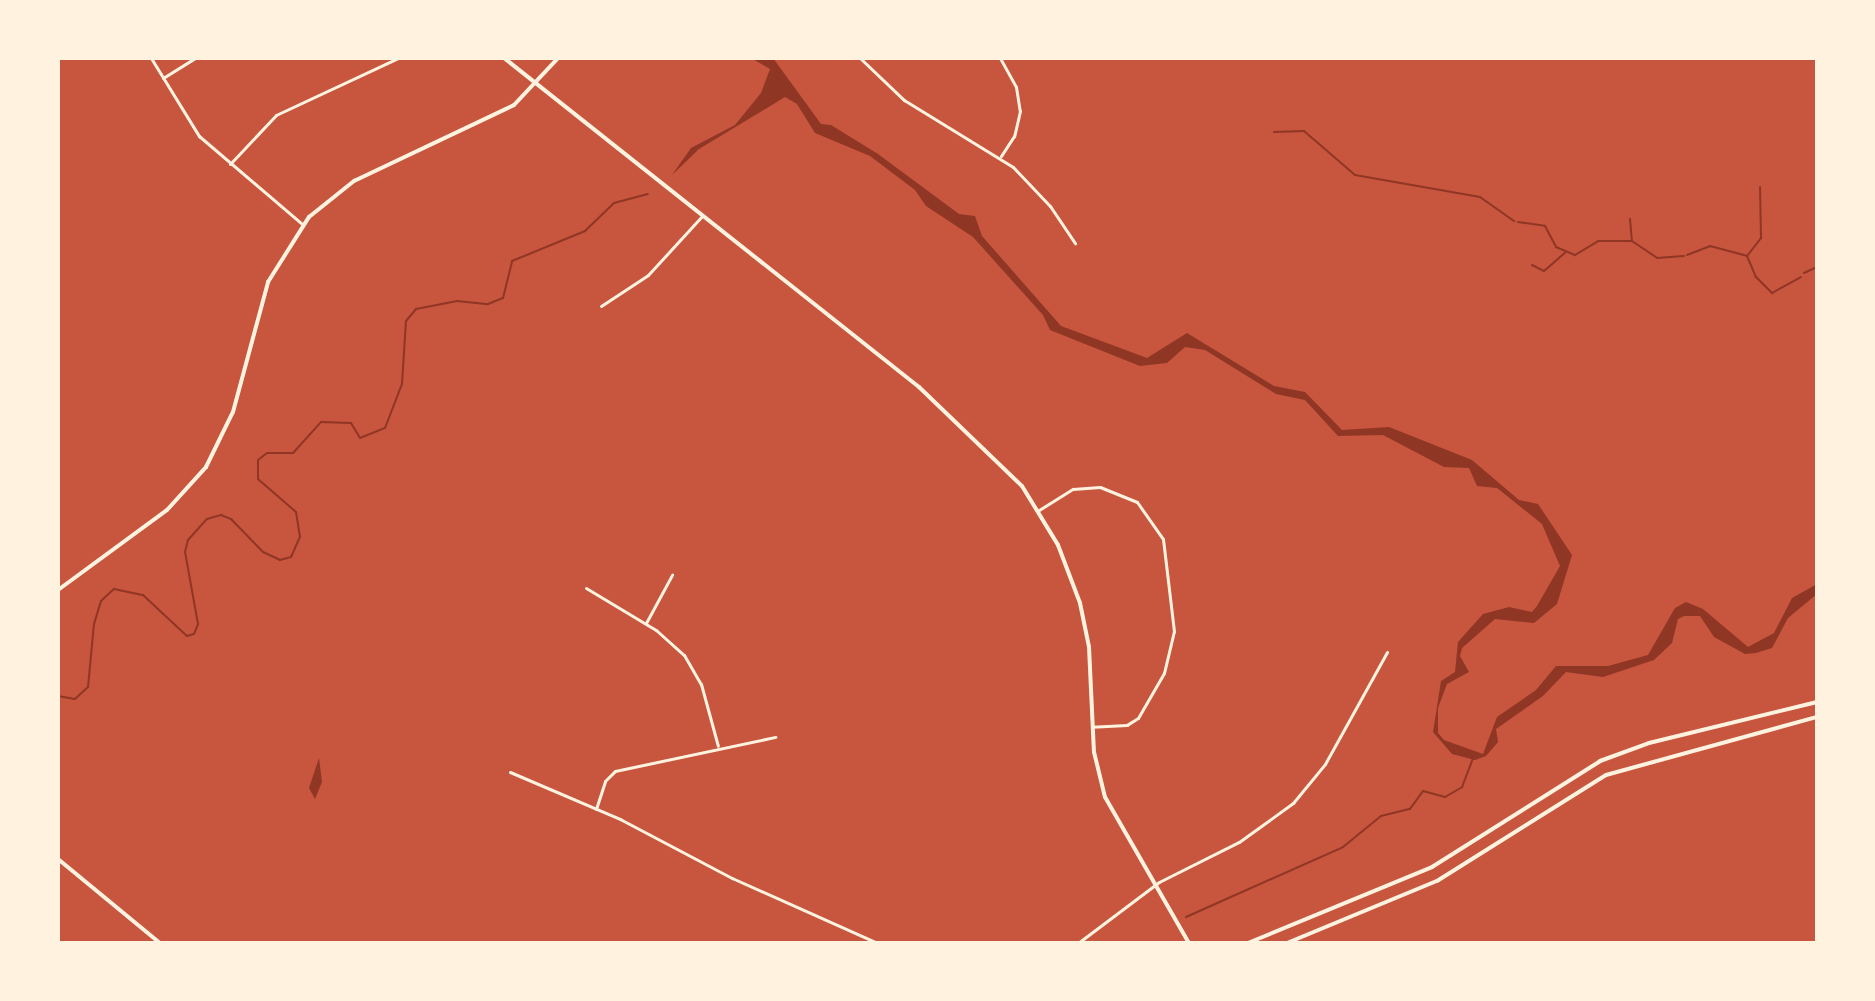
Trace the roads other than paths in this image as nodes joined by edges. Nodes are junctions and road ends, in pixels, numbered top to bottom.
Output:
1 (151, 58) edge
2 (195, 58) edge
3 (398, 58) edge
4 (504, 58) edge
5 (558, 58) edge
6 (860, 58) edge
7 (1000, 58) edge
8 (163, 78) junction
9 (537, 82) junction
10 (1000, 157) junction
11 (230, 164) junction
12 (703, 215) junction
13 (302, 224) junction
14 (1075, 243) dead end
15 (601, 306) dead end
16 (1039, 510) junction
17 (672, 575) dead end
18 (586, 588) dead end
19 (58, 590) edge
20 (646, 623) junction
21 (1387, 652) dead end
22 (1817, 702) edge
23 (1817, 717) edge
24 (1092, 727) junction
25 (775, 737) dead end
26 (718, 746) junction
27 (510, 772) dead end
28 (596, 809) junction
29 (58, 859) edge
30 (1153, 885) junction
31 (160, 943) edge
32 (877, 943) edge
33 (1078, 943) edge
34 (1189, 943) edge
35 (1248, 943) edge
36 (1287, 943) edge

1 - 8 street
2 - 8 street
3 - 11 street
4 - 9 street
5 - 9 street
6 - 10 street
7 - 10 street
8 - 11 street
9 - 12 street
9 - 13 street
10 - 14 street
11 - 13 street
12 - 15 street
12 - 16 street
13 - 19 street
16 - 24 street
16 - 24 street
17 - 20 street
18 - 20 street
20 - 26 street
21 - 30 street
22 - 35 street
23 - 36 street
24 - 30 street
25 - 26 street
26 - 28 street
27 - 28 street
28 - 32 street
29 - 31 street
30 - 33 street
30 - 34 street

